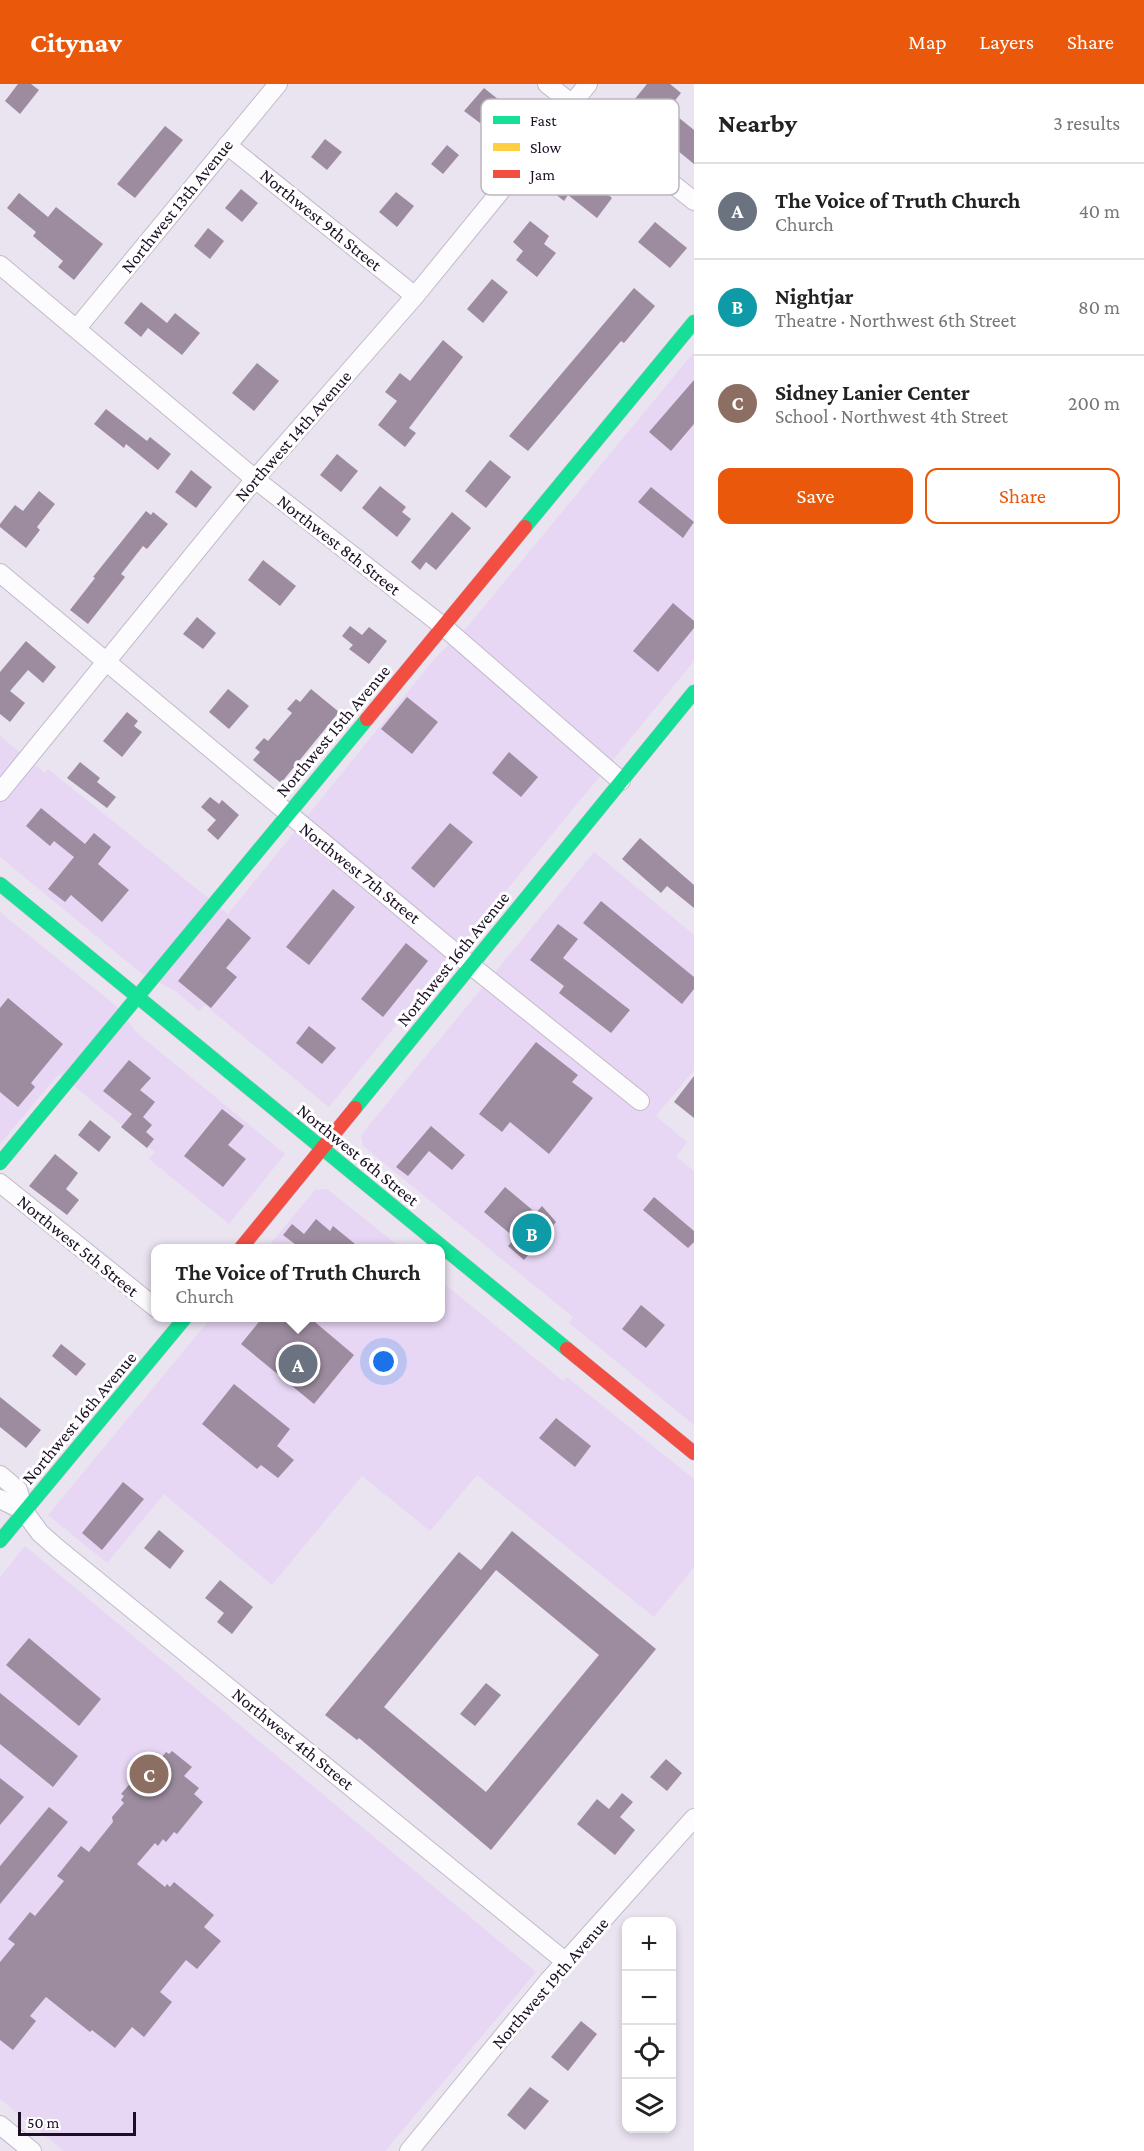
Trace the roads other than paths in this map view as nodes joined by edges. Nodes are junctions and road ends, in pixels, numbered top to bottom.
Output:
1 (278, 84) edge
2 (548, 84) edge
3 (588, 84) edge
4 (566, 99) edge
5 (576, 99) edge
6 (227, 145) junction
7 (679, 189) edge
8 (498, 195) edge
9 (694, 201) edge
10 (0, 265) edge
11 (415, 296) junction
12 (694, 322) edge
13 (77, 328) junction
14 (255, 478) junction
15 (0, 573) edge
16 (444, 627) junction
17 (107, 661) junction
18 (694, 693) edge
19 (621, 781) junction
20 (0, 792) edge
21 (287, 813) junction
22 (0, 884) edge
23 (472, 966) junction
24 (137, 997) junction
25 (640, 1101) dead end
26 (322, 1148) junction
27 (0, 1163) edge
28 (0, 1183) edge
29 (244, 1244) edge
30 (439, 1244) edge
31 (445, 1249) edge
32 (151, 1304) edge
33 (175, 1322) edge
34 (694, 1453) edge
35 (0, 1475) edge
36 (0, 1499) edge
37 (24, 1511) junction
38 (0, 1541) edge
39 (694, 1818) edge
40 (566, 1962) junction
41 (0, 2125) edge
42 (32, 2151) edge
43 (409, 2151) edge

1 - 6 street, Northwest 13th Avenue
2 - 4 street
3 - 5 street, Northwest 14th Avenue
6 - 11 street, Northwest 9th Street
6 - 13 street, Northwest 13th Avenue
7 - 9 street
8 - 11 street, Northwest 14th Avenue
10 - 13 street, Northwest 8th Street
11 - 14 street, Northwest 14th Avenue
12 - 16 street, Northwest 15th Avenue
13 - 14 street, Northwest 8th Street
14 - 16 street, Northwest 8th Street
14 - 17 street, Northwest 14th Avenue
15 - 17 street, Northwest 7th Street
16 - 19 street, Northwest 8th Street
16 - 21 street, Northwest 15th Avenue
17 - 20 street, Northwest 14th Avenue
17 - 21 street, Northwest 7th Street
18 - 19 street, Northwest 16th Avenue
19 - 23 street, Northwest 16th Avenue
21 - 23 street, Northwest 7th Street
21 - 24 street, Northwest 15th Avenue
22 - 24 street, Northwest 6th Street
23 - 25 street, Northwest 7th Street
23 - 26 street, Northwest 16th Avenue
24 - 26 street, Northwest 6th Street
24 - 27 street, Northwest 15th Avenue
26 - 29 street, Northwest 16th Avenue
26 - 30 street, Northwest 6th Street
28 - 32 street, Northwest 5th Street
31 - 34 street, Northwest 6th Street
33 - 37 street, Northwest 16th Avenue
35 - 37 street, Northwest 4th Street
36 - 37 street, Northwest 4th Street
37 - 38 street, Northwest 16th Avenue
37 - 40 street, Northwest 4th Street
39 - 40 street, Northwest 19th Avenue
40 - 43 street, Northwest 19th Avenue
41 - 42 street

